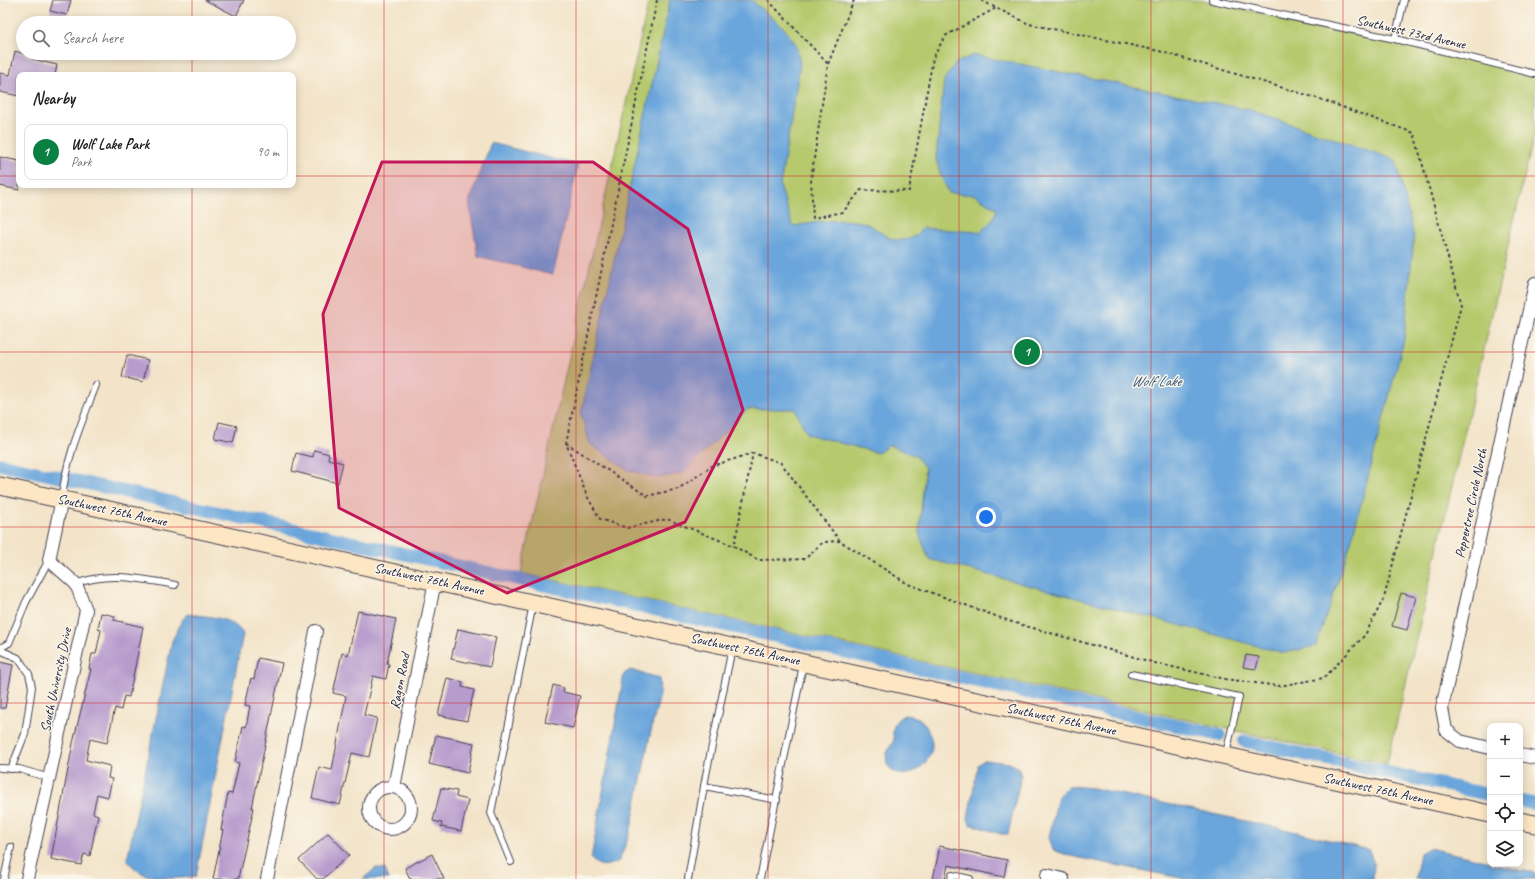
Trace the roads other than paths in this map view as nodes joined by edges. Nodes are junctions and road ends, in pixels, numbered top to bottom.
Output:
1 (1212, 0) edge
2 (1404, 0) edge
3 (1395, 39) junction
4 (1535, 74) edge
5 (1535, 283) edge
6 (96, 385) dead end
7 (0, 486) edge
8 (62, 499) junction
9 (50, 560) junction
10 (435, 581) junction
11 (76, 584) junction
12 (175, 585) dead end
13 (533, 602) junction
14 (316, 631) dead end
15 (732, 646) junction
16 (0, 649) edge
17 (803, 662) junction
18 (1131, 674) dead end
19 (1487, 747) edge
20 (1226, 756) junction
21 (1523, 756) edge
22 (1535, 758) edge
23 (0, 768) edge
24 (11, 769) junction
25 (50, 778) junction
26 (704, 786) junction
27 (394, 787) dead end
28 (777, 800) junction
29 (1487, 813) edge
30 (1523, 822) edge
31 (1535, 824) edge
32 (11, 847) dead end
33 (511, 862) dead end
34 (4, 879) edge
35 (27, 879) edge
36 (267, 879) edge
37 (688, 879) edge
38 (760, 879) edge
39 (951, 879) edge
40 (970, 879) edge
41 (1047, 879) edge
42 (1063, 879) edge

1 - 3 lane, Southwest 73rd Avenue
2 - 3 lane
3 - 4 lane, Southwest 73rd Avenue
5 - 19 street, Peppertree Circle North
6 - 8 lane
7 - 8 street, Southwest 76th Avenue
8 - 9 street
8 - 10 street, Southwest 76th Avenue
9 - 11 street, South University Drive
9 - 16 lane
10 - 13 street, Southwest 76th Avenue
10 - 27 street, Ragon Road
11 - 12 lane
11 - 25 street, South University Drive
13 - 15 street, Southwest 76th Avenue
13 - 33 lane
14 - 36 street
15 - 17 street, Southwest 76th Avenue
15 - 26 lane
16 - 24 lane
17 - 20 street, Southwest 76th Avenue
17 - 28 lane
18 - 20 lane
20 - 29 street, Southwest 76th Avenue
21 - 22 street
23 - 24 lane
24 - 25 lane
25 - 35 street, South University Drive
26 - 28 lane
26 - 37 lane
28 - 38 lane
30 - 31 street
32 - 34 lane
39 - 40 lane
41 - 42 street

